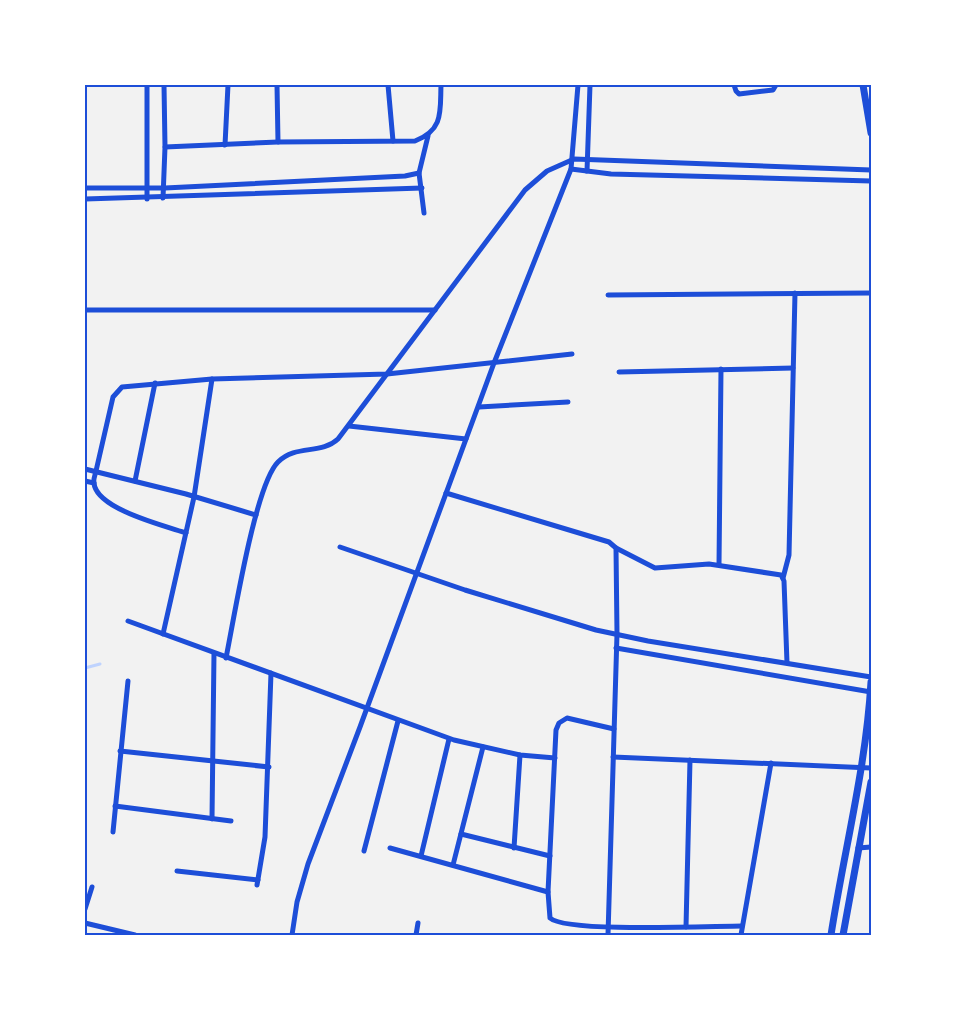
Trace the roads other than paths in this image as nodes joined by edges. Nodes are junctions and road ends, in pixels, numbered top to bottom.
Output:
1 (147, 85) edge
2 (164, 85) edge
3 (228, 85) edge
4 (277, 85) edge
5 (388, 85) edge
6 (441, 85) edge
7 (578, 85) edge
8 (590, 85) edge
9 (734, 85) edge
10 (776, 85) edge
11 (863, 85) edge
12 (871, 133) edge
13 (428, 135) junction
14 (392, 141) junction
15 (278, 142) junction
16 (225, 145) junction
17 (165, 147) junction
18 (574, 159) junction
19 (588, 160) junction
20 (571, 169) junction
21 (871, 170) edge
22 (587, 171) junction
23 (420, 173) junction
24 (871, 181) edge
25 (85, 188) edge
26 (147, 188) junction
27 (164, 188) junction
28 (422, 188) junction
29 (163, 198) junction
30 (85, 199) edge
31 (148, 199) junction
32 (424, 213) dead end
33 (795, 293) junction
34 (871, 293) edge
35 (608, 295) dead end
36 (85, 310) edge
37 (435, 310) junction
38 (572, 354) dead end
39 (494, 363) junction
40 (793, 368) junction
41 (721, 369) junction
42 (619, 372) dead end
43 (387, 374) junction
44 (212, 379) junction
45 (155, 383) junction
46 (568, 402) dead end
47 (479, 407) junction
48 (349, 426) junction
49 (466, 439) junction
50 (85, 469) edge
51 (96, 472) junction
52 (85, 481) edge
53 (135, 481) junction
54 (94, 483) junction
55 (446, 493) junction
56 (194, 496) junction
57 (256, 515) junction
58 (186, 533) junction
59 (340, 547) dead end
60 (616, 548) junction
61 (719, 565) junction
62 (417, 574) junction
63 (783, 578) junction
64 (128, 621) dead end
65 (163, 634) junction
66 (617, 634) junction
67 (616, 648) junction
68 (214, 653) junction
69 (226, 658) junction
70 (787, 664) junction
71 (271, 673) junction
72 (871, 677) edge
73 (128, 681) dead end
74 (871, 682) edge
75 (871, 692) edge
76 (367, 707) junction
77 (398, 722) junction
78 (614, 729) junction
79 (449, 739) junction
80 (483, 747) junction
81 (120, 751) junction
82 (520, 755) junction
83 (613, 757) junction
84 (555, 758) junction
85 (213, 760) junction
86 (690, 760) junction
87 (771, 763) junction
88 (269, 767) junction
89 (861, 768) junction
90 (871, 768) edge
91 (871, 782) edge
92 (115, 806) junction
93 (212, 818) junction
94 (231, 821) dead end
95 (113, 832) dead end
96 (461, 834) junction
97 (871, 847) edge
98 (390, 848) dead end
99 (514, 848) junction
100 (858, 848) junction
101 (364, 851) dead end
102 (420, 856) junction
103 (550, 856) junction
104 (453, 865) junction
105 (178, 871) dead end
106 (92, 887) dead end
107 (548, 892) junction
108 (85, 909) edge
109 (85, 923) edge
110 (418, 923) dead end
111 (742, 926) junction
112 (609, 927) junction
113 (686, 927) junction
114 (135, 935) edge
115 (292, 935) edge
116 (416, 935) edge
117 (608, 935) edge
118 (741, 935) edge
119 (831, 935) edge
120 (843, 935) edge

1 - 26 street
2 - 17 street
3 - 16 street
4 - 15 street
5 - 14 street
6 - 13 street
7 - 18 street
8 - 19 street
9 - 10 street
11 - 12 street
13 - 14 street
13 - 23 street
14 - 15 street
15 - 16 street
16 - 17 street
17 - 27 street
18 - 19 street
18 - 20 street
18 - 37 street
19 - 21 street
19 - 22 street
20 - 22 street
20 - 39 street
22 - 24 street
23 - 27 street
23 - 28 street
25 - 26 street
26 - 27 street
26 - 31 street
27 - 29 street
28 - 29 street
28 - 32 street
29 - 31 street
30 - 31 street
33 - 34 street
33 - 35 street
33 - 40 street
36 - 37 street
37 - 43 street
38 - 39 street
39 - 43 street
39 - 47 street
40 - 41 street
40 - 63 street
41 - 42 street
41 - 61 street
43 - 44 street
43 - 48 street
44 - 45 street
44 - 56 street
45 - 51 street
45 - 53 street
46 - 47 street
47 - 49 street
48 - 49 street
48 - 57 street
49 - 55 street
50 - 51 street
51 - 53 street
51 - 54 street
52 - 54 street
53 - 56 street
54 - 58 street
55 - 60 street
55 - 62 street
56 - 57 street
56 - 58 street
57 - 69 street
58 - 65 street
59 - 62 street
60 - 61 street
60 - 66 street
61 - 63 street
62 - 66 street
62 - 76 street
63 - 70 street
64 - 65 street
65 - 68 street
66 - 67 street
66 - 70 street
67 - 75 street
67 - 78 street
68 - 69 street
68 - 85 street
69 - 71 street
70 - 72 street
71 - 76 street
71 - 88 street
73 - 81 street
74 - 75 street
75 - 89 street
76 - 77 street
76 - 115 street
77 - 79 street
77 - 101 street
78 - 83 street
78 - 84 street
79 - 80 street
79 - 102 street
80 - 82 street
80 - 96 street
81 - 85 street
81 - 92 street
82 - 84 street
82 - 99 street
83 - 86 street
83 - 112 street
84 - 103 street
85 - 88 street
85 - 93 street
86 - 87 street
86 - 113 street
87 - 89 street
87 - 111 street
88 - 105 street
89 - 90 street
89 - 119 street
91 - 100 street
92 - 93 street
92 - 95 street
93 - 94 street
96 - 99 street
96 - 104 street
97 - 100 street
98 - 102 street
99 - 103 street
100 - 120 street
102 - 104 street
103 - 107 street
104 - 107 street
106 - 108 street
107 - 112 street
109 - 114 street
110 - 116 street
111 - 113 street
111 - 118 street
112 - 113 street
112 - 117 street

